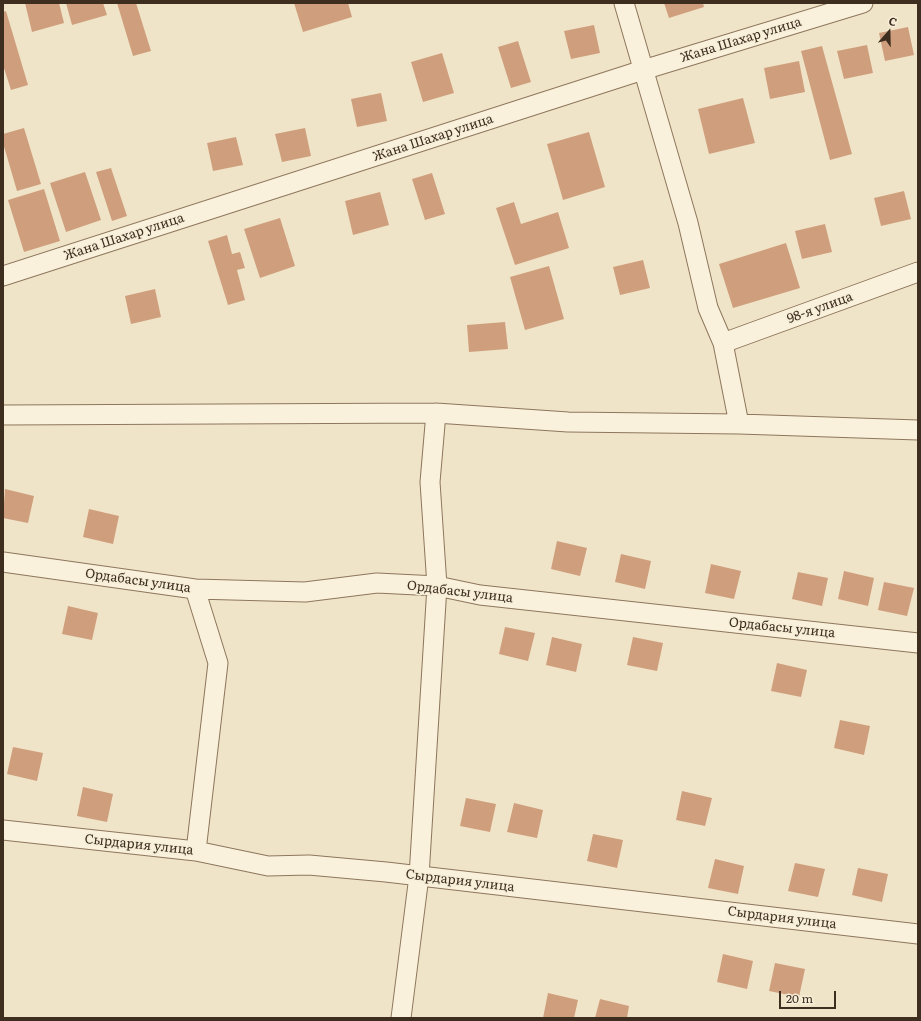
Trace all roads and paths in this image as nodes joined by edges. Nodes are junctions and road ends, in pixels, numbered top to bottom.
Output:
1 (624, 3) edge
2 (863, 3) edge
3 (644, 70) junction
4 (918, 272) edge
5 (3, 276) edge
6 (723, 343) junction
7 (436, 413) junction
8 (3, 415) edge
9 (739, 424) junction
10 (918, 430) edge
11 (3, 562) edge
12 (437, 586) junction
13 (194, 589) junction
14 (918, 643) edge
15 (3, 830) edge
16 (196, 851) junction
17 (419, 876) junction
18 (918, 934) edge
19 (401, 1018) edge

1 - 3 street
2 - 3 street, Жана Шахар улица
3 - 5 street, Жана Шахар улица
3 - 6 street
4 - 6 street, 98-я улица
6 - 9 street
7 - 8 street
7 - 9 street
7 - 12 street
9 - 10 street
11 - 13 street, Ордабасы улица
12 - 13 street, Ордабасы улица
12 - 14 street, Ордабасы улица
12 - 17 street
13 - 16 street
15 - 16 street, Сырдария улица
16 - 17 street, Сырдария улица
17 - 18 street, Сырдария улица
17 - 19 street

